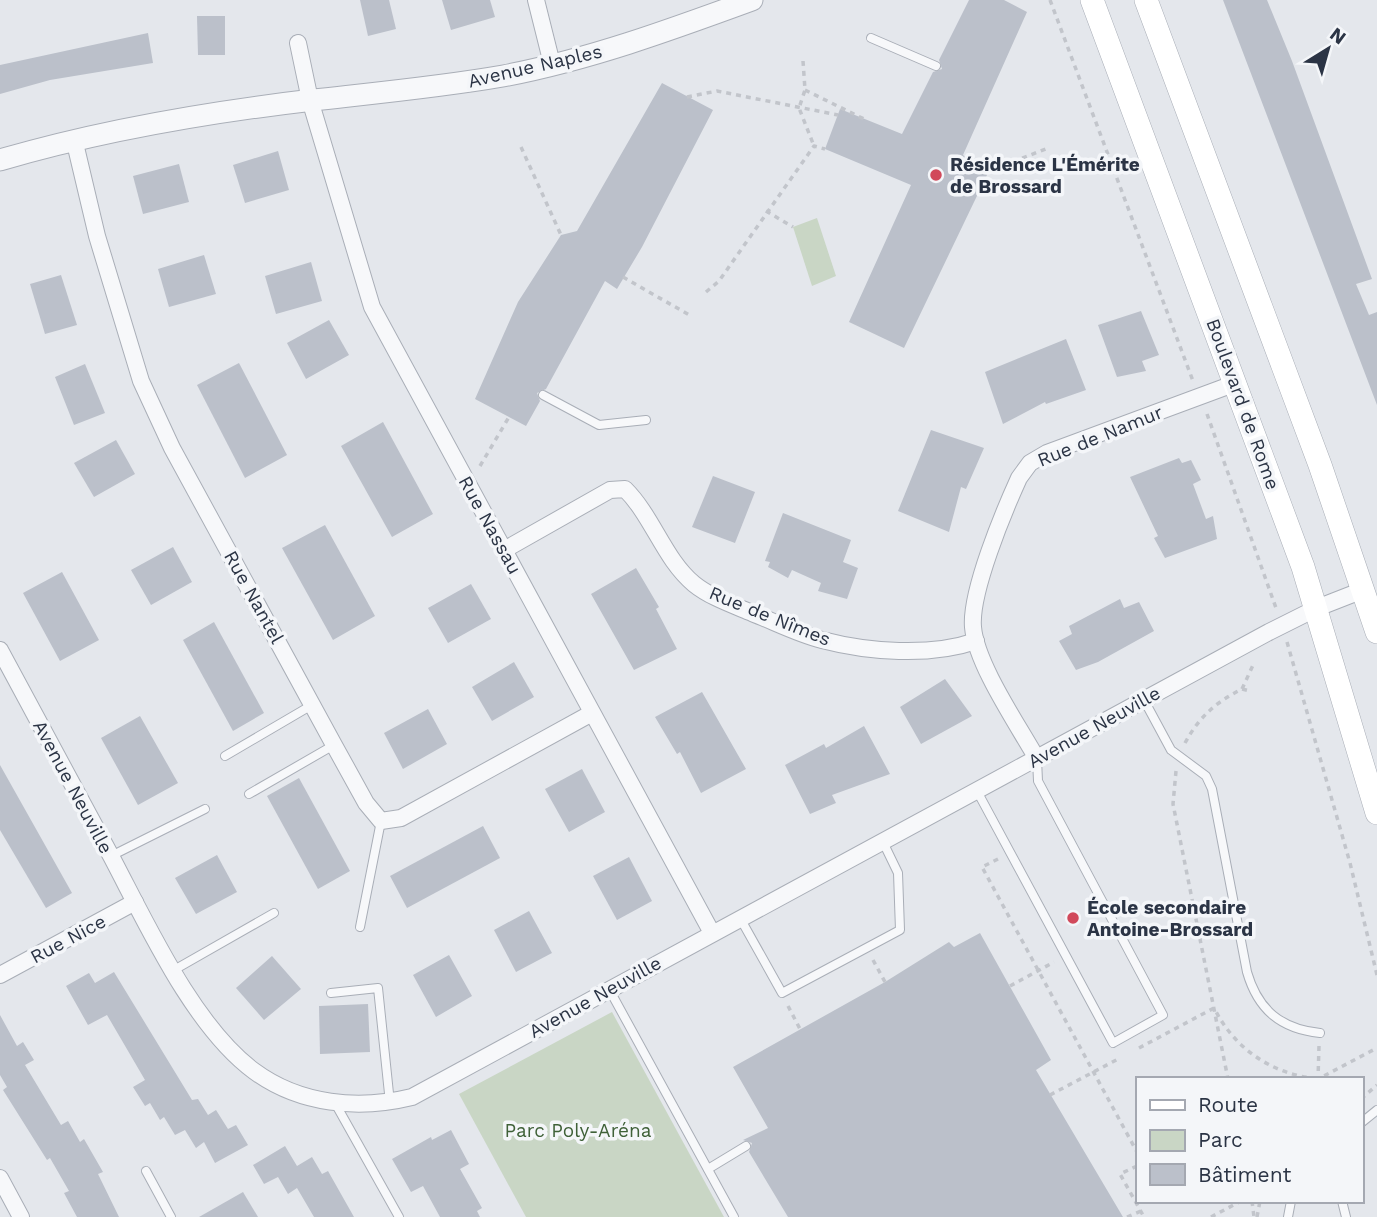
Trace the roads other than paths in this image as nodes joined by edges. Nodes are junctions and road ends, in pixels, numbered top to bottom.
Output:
1 (536, 0) edge
2 (752, 0) edge
3 (1092, 0) edge
4 (1146, 0) edge
5 (871, 38) dead end
6 (298, 43) dead end
7 (552, 64) junction
8 (936, 66) dead end
9 (310, 100) junction
10 (74, 139) junction
11 (0, 160) edge
12 (1236, 383) junction
13 (543, 395) dead end
14 (646, 421) dead end
15 (504, 550) junction
16 (1363, 590) junction
17 (1317, 608) junction
18 (1377, 632) edge
19 (976, 641) junction
20 (0, 650) edge
21 (1143, 700) junction
22 (312, 705) junction
23 (592, 713) junction
24 (334, 745) junction
25 (225, 756) dead end
26 (1037, 759) junction
27 (977, 792) junction
28 (249, 794) dead end
29 (205, 809) dead end
30 (1377, 813) edge
31 (381, 821) junction
32 (883, 842) junction
33 (111, 856) junction
34 (135, 902) junction
35 (274, 913) dead end
36 (740, 918) junction
37 (360, 927) dead end
38 (712, 933) junction
39 (174, 970) junction
40 (0, 975) edge
41 (609, 989) junction
42 (331, 993) dead end
43 (1320, 1033) road end
44 (390, 1102) junction
45 (335, 1103) junction
46 (746, 1146) dead end
47 (708, 1169) junction
48 (146, 1171) dead end
49 (0, 1178) edge
50 (167, 1216) edge
51 (21, 1217) edge
52 (399, 1217) edge
53 (734, 1217) edge

1 - 7 street
2 - 7 street, Avenue Naples
3 - 12 main road, Boulevard de Rome
4 - 16 main road
5 - 8 lane
6 - 9 street
7 - 9 street, Avenue Naples
9 - 10 street, Avenue Naples
9 - 15 street, Rue Nassau
10 - 11 street, Avenue Naples
10 - 22 street, Rue Nantel
12 - 17 main road, Boulevard de Rome
12 - 19 street, Rue de Namur
13 - 14 lane
15 - 19 street, Rue de Nîmes
15 - 23 street, Rue Nassau
16 - 17 street, Avenue Neuville
16 - 18 main road
17 - 21 street, Avenue Neuville
17 - 30 main road, Boulevard de Rome
19 - 26 street, Rue de Namur
20 - 33 street, Avenue Neuville
21 - 26 street, Avenue Neuville
21 - 43 lane
22 - 24 street, Rue Nantel
22 - 25 lane
23 - 31 street
23 - 38 street, Rue Nassau
24 - 28 lane
24 - 31 street, Rue Nantel
26 - 27 street, Avenue Neuville
26 - 27 lane
27 - 32 street, Avenue Neuville
29 - 33 lane
31 - 37 lane
32 - 36 street, Avenue Neuville
32 - 36 lane
33 - 34 street, Avenue Neuville
34 - 39 street, Avenue Neuville
34 - 40 street, Rue Nice
35 - 39 lane
36 - 38 street, Avenue Neuville
38 - 41 street, Avenue Neuville
39 - 45 street, Avenue Neuville
41 - 44 street, Avenue Neuville
41 - 47 lane
42 - 44 lane
44 - 45 street, Avenue Neuville
45 - 52 lane
46 - 47 lane
47 - 53 lane
48 - 50 lane
49 - 51 street

